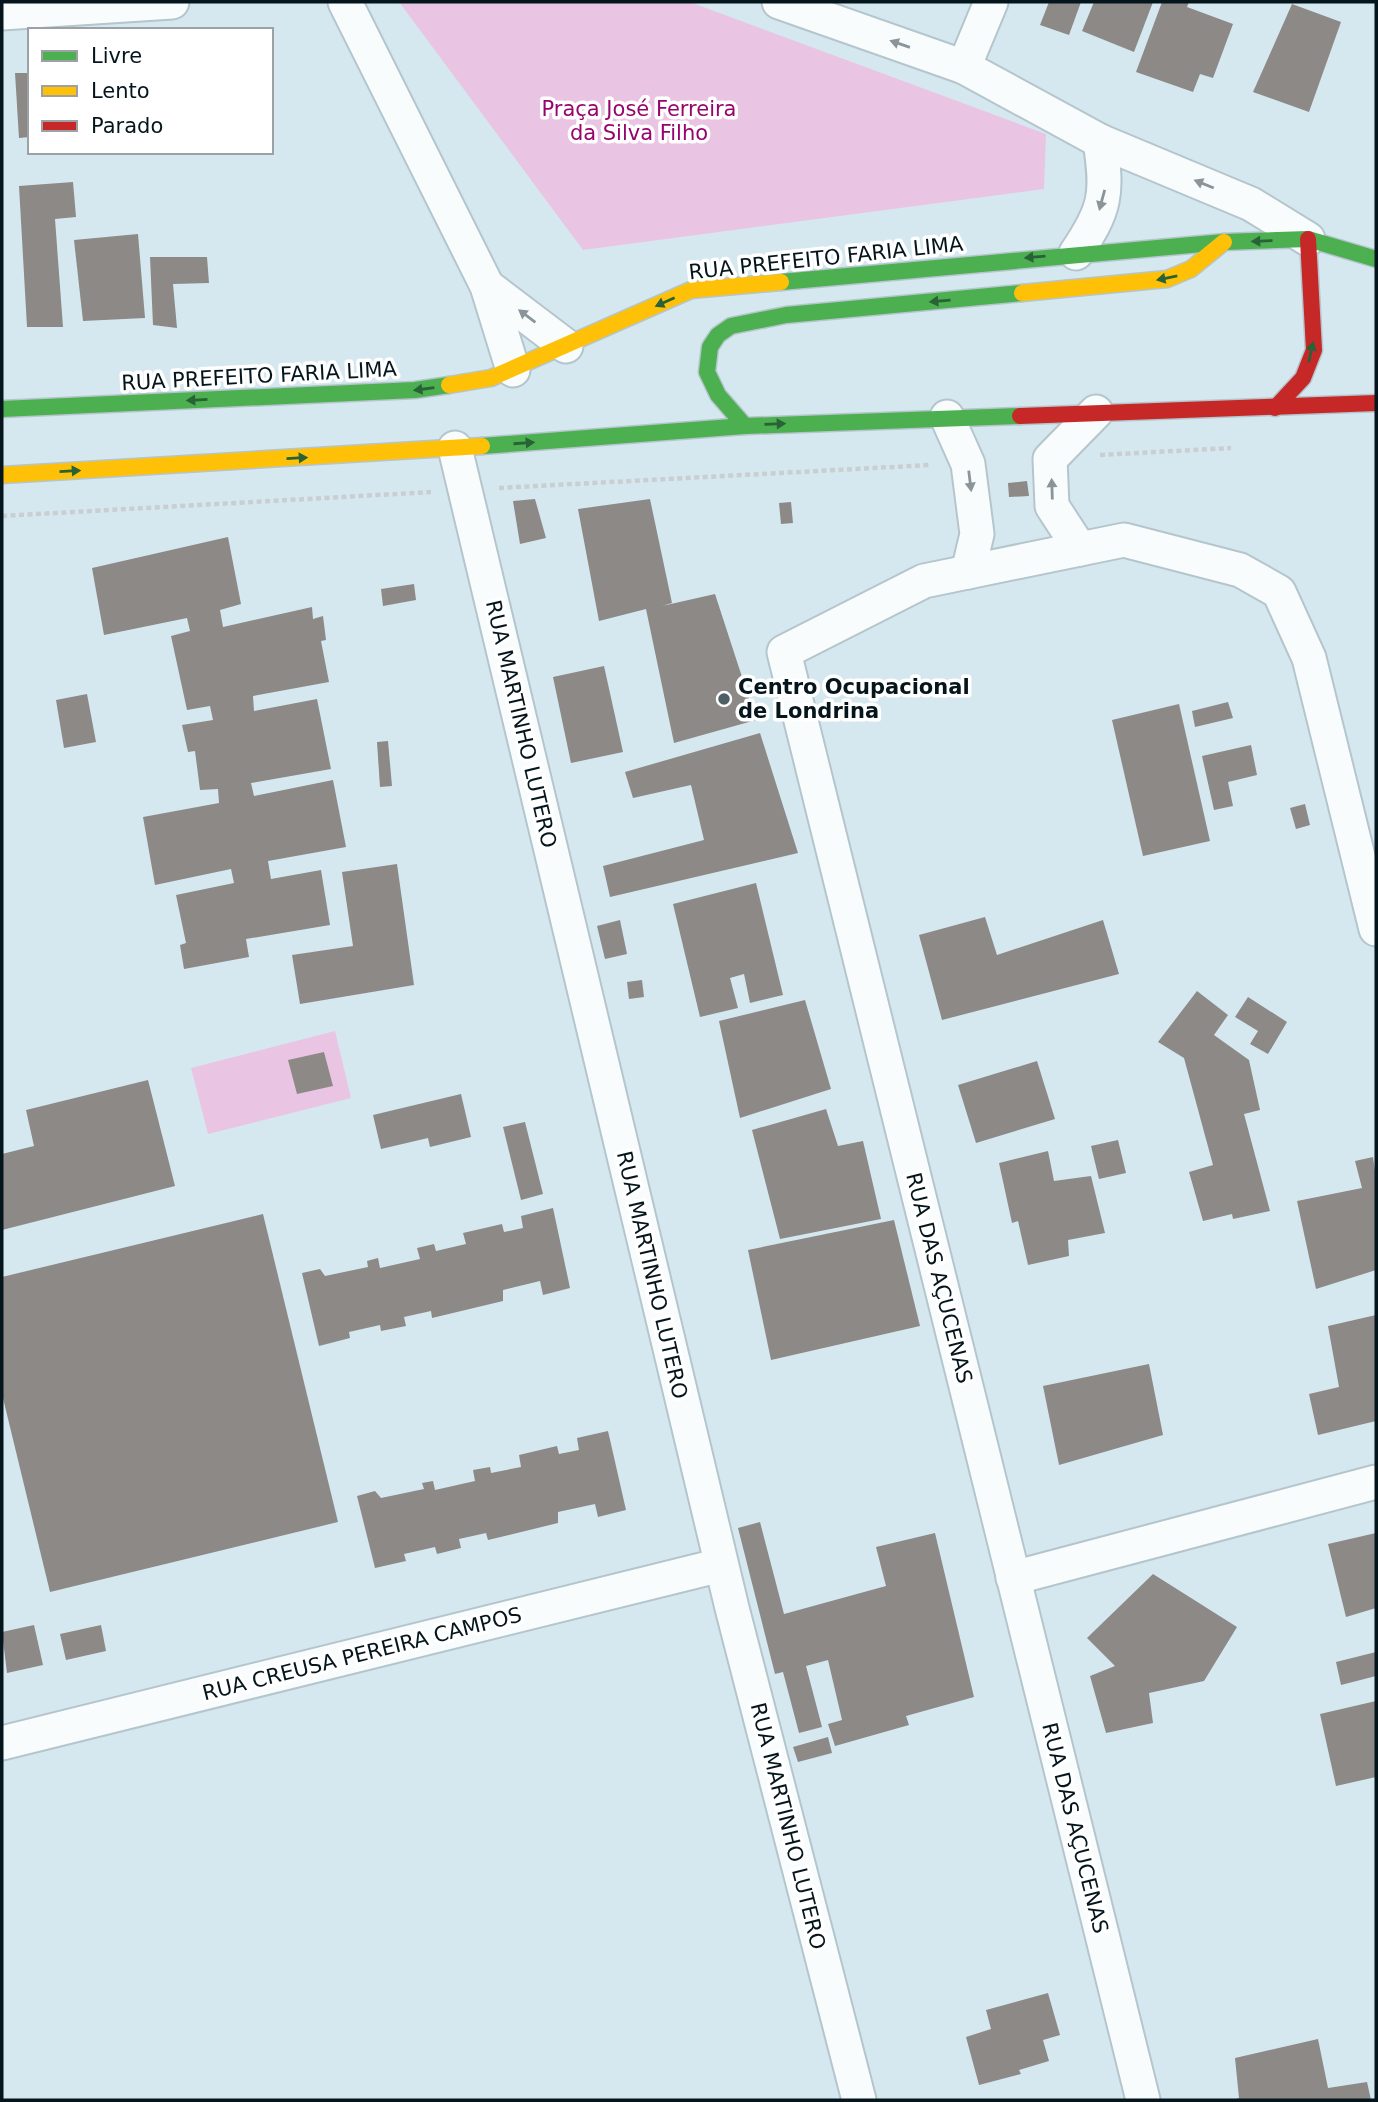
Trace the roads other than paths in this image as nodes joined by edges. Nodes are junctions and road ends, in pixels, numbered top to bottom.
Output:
1 (172, 2) edge
2 (345, 2) edge
3 (779, 2) edge
4 (991, 2) edge
5 (2, 13) edge
6 (964, 67) junction
7 (1100, 141) junction
8 (1307, 239) junction
9 (1224, 242) junction
10 (1076, 253) junction
11 (1376, 259) edge
12 (487, 286) junction
13 (566, 346) junction
14 (513, 370) junction
15 (1376, 403) edge
16 (1275, 408) junction
17 (2, 409) edge
18 (1096, 412) junction
19 (947, 417) junction
20 (745, 426) junction
21 (455, 448) junction
22 (2, 475) edge
23 (1080, 549) junction
24 (968, 572) junction
25 (1376, 929) edge
26 (1376, 1482) edge
27 (722, 1565) junction
28 (1013, 1578) junction
29 (2, 1743) edge
30 (859, 2100) edge
31 (1143, 2100) edge

1 - 5 street
2 - 12 street
6 -> 3 street
4 - 6 street
6 - 7 street
8 -> 7 street
7 -> 10 street
8 -> 9 main road, RUA PREFEITO FARIA LIMA
8 - 11 main road, RUA PREFEITO FARIA LIMA
16 -> 8 main road
9 - 10 main road, RUA PREFEITO FARIA LIMA
9 -> 20 main road
10 -> 13 main road, RUA PREFEITO FARIA LIMA
13 -> 12 street
12 - 14 street
13 - 14 main road, RUA PREFEITO FARIA LIMA
14 -> 17 main road, RUA PREFEITO FARIA LIMA
15 - 16 main road
16 - 18 main road
18 - 19 main road
23 -> 18 street
20 -> 19 main road
19 -> 24 street
21 -> 20 main road
22 -> 21 main road
21 - 27 street, RUA MARTINHO LUTERO
23 - 24 street
23 - 25 street
24 - 28 street, RUA DAS AÇUCENAS
26 - 28 street
27 - 29 street, RUA CREUSA PEREIRA CAMPOS
27 - 30 street, RUA MARTINHO LUTERO
28 - 31 street, RUA DAS AÇUCENAS

